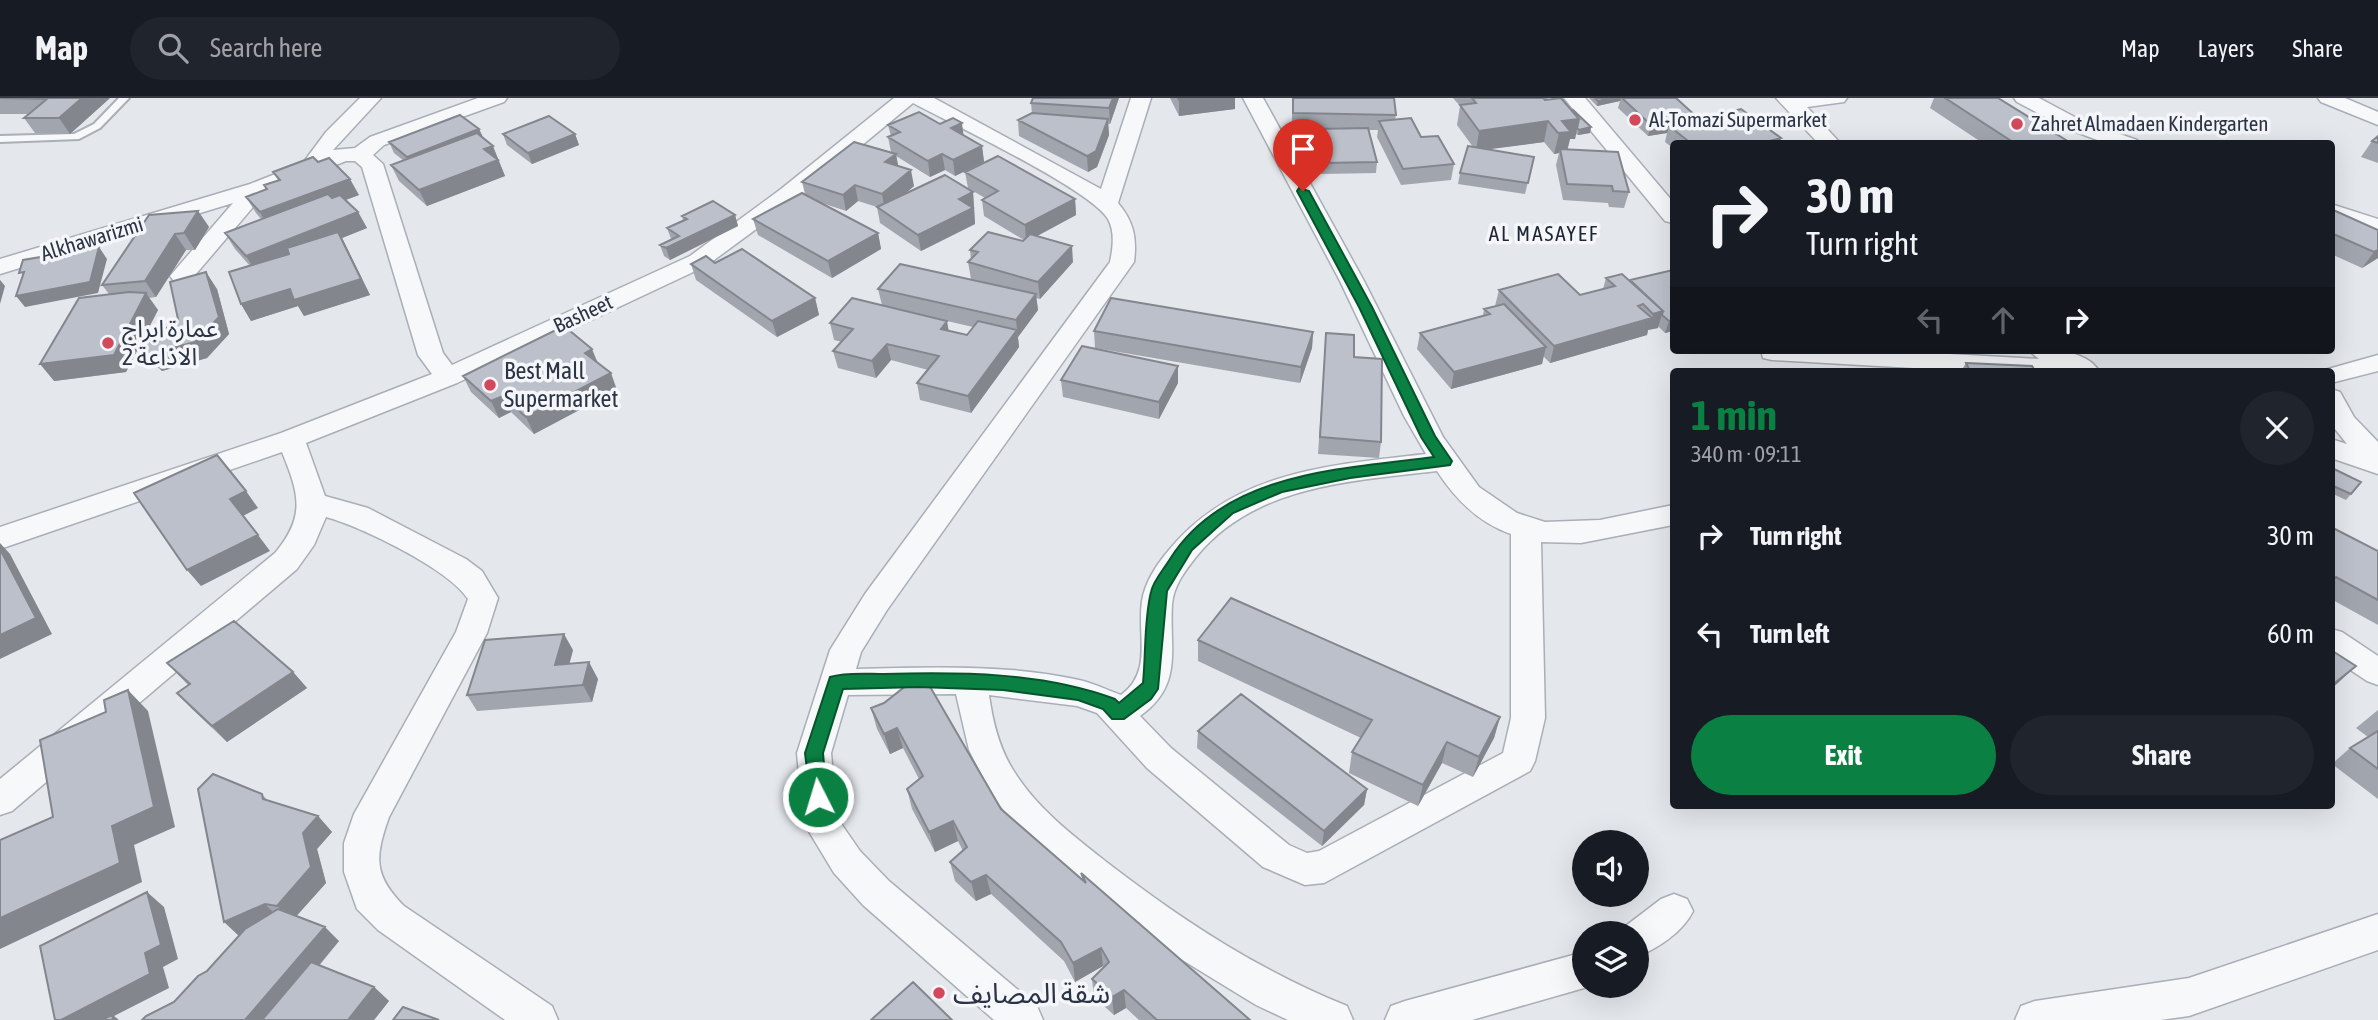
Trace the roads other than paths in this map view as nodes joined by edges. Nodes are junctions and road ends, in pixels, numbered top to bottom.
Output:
1 (124, 98) edge
2 (370, 98) edge
3 (497, 98) edge
4 (906, 98) edge
5 (919, 98) edge
6 (1141, 98) edge
7 (1253, 98) edge
8 (1574, 98) edge
9 (1837, 98) edge
10 (2328, 98) edge
11 (1789, 101) edge
12 (2020, 111) edge
13 (2378, 119) edge
14 (0, 139) edge
15 (1827, 140) edge
16 (2112, 140) edge
17 (360, 155) junction
18 (310, 168) junction
19 (258, 188) junction
20 (1107, 204) junction
21 (1670, 212) edge
22 (2335, 212) edge
23 (2378, 226) edge
24 (0, 267) edge
25 (182, 276) edge
26 (2050, 354) edge
27 (1995, 357) edge
28 (1773, 358) edge
29 (2378, 363) edge
30 (2043, 368) edge
31 (2080, 368) edge
32 (448, 377) junction
33 (2335, 384) edge
34 (2335, 400) edge
35 (291, 439) junction
36 (2335, 449) edge
37 (2378, 457) edge
38 (1445, 461) junction
39 (2378, 465) edge
40 (312, 503) junction
41 (1670, 516) edge
42 (1526, 529) junction
43 (0, 538) edge
44 (2335, 644) edge
45 (2378, 672) edge
46 (836, 682) junction
47 (971, 682) junction
48 (1118, 714) junction
49 (0, 800) edge
50 (1674, 911) dead end
51 (1649, 930) edge
52 (2378, 931) edge
53 (1572, 973) edge
54 (538, 1020) edge
55 (1023, 1020) edge
56 (1333, 1020) edge
57 (1405, 1020) edge
58 (2035, 1020) edge

1 - 14 lane
2 - 18 street
3 - 17 street, Alkhawarizmi
4 - 32 street, Basheet
5 - 20 street
6 - 20 street
7 - 38 street
8 - 21 street
9 - 11 street
10 - 13 street
11 - 15 street
12 - 16 street
17 - 18 street, Alkhawarizmi
17 - 32 street
18 - 19 street, Alkhawarizmi
19 - 24 street, Alkhawarizmi
19 - 25 street
20 - 46 street
22 - 23 street
26 - 31 street
27 - 28 street
27 - 30 street
29 - 33 street
32 - 35 street, Basheet
34 - 37 street
35 - 40 street
35 - 43 street, Basheet
36 - 39 street
38 - 42 street
38 - 48 street
40 - 49 street
40 - 54 street
41 - 42 street
42 - 48 street
44 - 45 street
46 - 47 street
46 - 55 street
47 - 48 street
47 - 56 street
50 - 51 street
52 - 58 street
53 - 57 street

